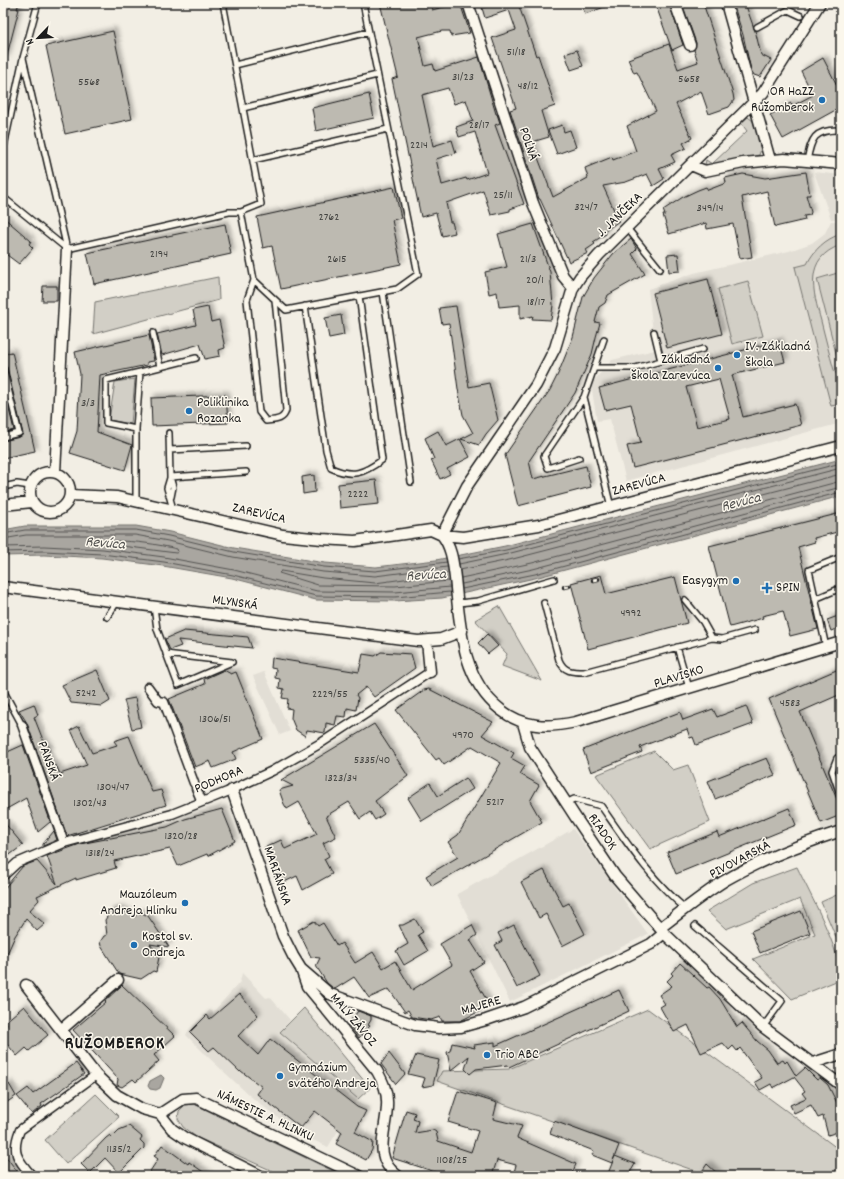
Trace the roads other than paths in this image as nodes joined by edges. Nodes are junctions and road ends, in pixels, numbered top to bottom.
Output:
1 (38, 3) edge
2 (223, 3) edge
3 (363, 3) edge
4 (468, 3) edge
5 (675, 3) edge
6 (726, 3) edge
7 (820, 3) edge
8 (801, 16) dead end
9 (757, 27) dead end
10 (369, 32) junction
11 (690, 45) dead end
12 (24, 58) junction
13 (235, 65) junction
14 (377, 75) junction
15 (754, 102) junction
16 (243, 108) junction
17 (388, 129) junction
18 (841, 132) edge
19 (3, 151) edge
20 (253, 160) junction
21 (770, 160) junction
22 (807, 161) junction
23 (841, 164) edge
24 (691, 165) junction
25 (3, 197) edge
26 (241, 212) junction
27 (627, 228) junction
28 (67, 249) junction
29 (660, 269) dead end
30 (254, 280) junction
31 (573, 288) junction
32 (383, 292) junction
33 (359, 296) junction
34 (274, 300) junction
35 (305, 306) junction
36 (153, 332) dead end
37 (654, 332) dead end
38 (604, 339) dead end
39 (703, 349) dead end
40 (196, 358) dead end
41 (660, 361) junction
42 (160, 367) junction
43 (3, 368) edge
44 (594, 368) junction
45 (140, 372) junction
46 (4, 374) edge
47 (584, 397) junction
48 (136, 429) junction
49 (169, 433) dead end
50 (3, 437) edge
51 (246, 446) dead end
52 (841, 446) edge
53 (170, 450) junction
54 (579, 458) dead end
55 (55, 472) junction
56 (246, 472) dead end
57 (170, 477) junction
58 (411, 482) dead end
59 (3, 486) edge
60 (30, 486) junction
61 (70, 495) junction
62 (32, 502) junction
63 (136, 502) junction
64 (3, 505) edge
65 (612, 507) junction
66 (173, 509) junction
67 (442, 535) junction
68 (841, 557) edge
69 (554, 579) dead end
70 (3, 586) edge
71 (841, 588) edge
72 (457, 599) junction
73 (815, 599) junction
74 (684, 600) dead end
75 (118, 602) junction
76 (544, 603) dead end
77 (154, 606) junction
78 (106, 616) dead end
79 (755, 630) dead end
80 (462, 631) junction
81 (712, 638) junction
82 (426, 641) junction
83 (841, 642) edge
84 (677, 647) junction
85 (826, 647) junction
86 (166, 654) junction
87 (430, 672) joint
88 (148, 687) dead end
89 (688, 688) junction
90 (3, 690) edge
91 (523, 723) junction
92 (22, 725) joint
93 (841, 756) edge
94 (232, 790) junction
95 (841, 797) edge
96 (202, 802) junction
97 (566, 804) junction
98 (841, 831) edge
99 (64, 843) junction
100 (3, 876) edge
101 (686, 909) junction
102 (695, 926) dead end
103 (662, 931) junction
104 (301, 970) junction
105 (118, 980) dead end
106 (26, 985) dead end
107 (763, 1027) junction
108 (62, 1030) junction
109 (841, 1054) edge
110 (813, 1063) junction
111 (96, 1075) junction
112 (841, 1085) edge
113 (160, 1114) junction
114 (32, 1176) edge
115 (261, 1176) edge
116 (359, 1176) edge
117 (398, 1176) edge

1 - 12 lane
2 - 13 lane
3 - 10 lane
4 - 31 street, POĽNÁ
5 - 11 street
6 - 15 street
7 - 15 street, J. JANČEKA
8 - 9 lane
10 - 13 lane
10 - 14 lane
12 - 19 lane
12 - 28 lane
13 - 16 lane
14 - 16 lane
14 - 17 lane
15 - 21 street
15 - 24 street, J. JANČEKA
16 - 20 lane
17 - 20 lane
17 - 32 lane
18 - 22 lane
20 - 26 lane
21 - 22 street
21 - 24 street
22 - 23 street
24 - 27 street, J. JANČEKA
25 - 28 lane
26 - 28 lane
26 - 30 lane
27 - 29 lane
27 - 31 street, J. JANČEKA
28 - 55 street
30 - 34 lane
30 - 34 lane
31 - 67 street
32 - 33 lane
32 - 58 lane
33 - 35 lane
33 - 35 lane
34 - 35 lane
36 - 42 lane
37 - 41 lane
38 - 44 lane
39 - 41 lane
40 - 42 lane
41 - 44 lane
42 - 45 lane
43 - 46 lane
44 - 47 lane
45 - 48 lane
45 - 48 lane
46 - 50 lane
47 - 54 lane
47 - 65 lane
48 - 63 lane
49 - 53 lane
51 - 53 lane
52 - 65 street, ZAREVÚCA
53 - 57 lane
55 - 60 street
55 - 61 street
56 - 57 lane
57 - 66 lane
59 - 60 lane
60 - 62 street
61 - 62 street
61 - 63 street, ZAREVÚCA
62 - 64 street
63 - 66 street, ZAREVÚCA
65 - 67 street, ZAREVÚCA
66 - 67 street, ZAREVÚCA
67 - 72 street
68 - 73 lane
69 - 72 lane
70 - 75 street, MLYNSKÁ
71 - 73 lane
72 - 80 street
73 - 85 lane
74 - 81 lane
75 - 77 street, MLYNSKÁ
75 - 78 lane
76 - 84 lane
77 - 82 street, MLYNSKÁ
77 - 86 lane
79 - 81 lane
80 - 82 street, MLYNSKÁ
80 - 91 street
81 - 84 lane
82 - 87 street
83 - 85 street, PLAVISKO
84 - 89 lane
85 - 89 street, PLAVISKO
86 - 86 lane
87 - 94 street, PODHORA
88 - 96 street
89 - 91 street, PLAVISKO
90 - 92 lane, PANSKÁ
91 - 97 street, RIADOK
92 - 99 street, PANSKÁ
93 - 95 lane
94 - 96 street, PODHORA
94 - 104 street, MARIÁNSKA
96 - 99 street, PODHORA
97 - 101 lane
97 - 103 street, RIADOK
98 - 101 street, PIVOVARSKÁ
99 - 100 street, PODHORA
101 - 103 street, PIVOVARSKÁ
102 - 107 lane
103 - 104 street, MAJERE
103 - 107 street, RIADOK
104 - 117 street, MALÝ ZÁVOZ
105 - 108 street
106 - 108 street
107 - 110 street, RIADOK
108 - 111 street
109 - 110 street
110 - 112 street, RIADOK
111 - 113 street
111 - 114 street
113 - 115 street
113 - 116 street, NÁMESTIE A. HLINKU

